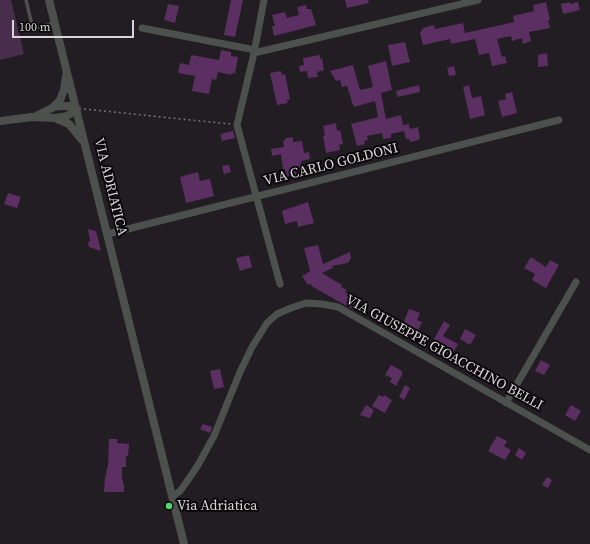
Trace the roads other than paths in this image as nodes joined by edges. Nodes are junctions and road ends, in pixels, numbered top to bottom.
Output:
1 (26, 0) edge
2 (49, 0) edge
3 (264, 0) edge
4 (478, 0) edge
5 (55, 23) junction
6 (142, 28) dead end
7 (255, 51) junction
8 (67, 71) junction
9 (52, 108) junction
10 (77, 109) junction
11 (32, 117) junction
12 (56, 118) junction
13 (559, 120) dead end
14 (0, 121) edge
15 (86, 146) junction
16 (256, 198) junction
17 (108, 234) junction
18 (576, 282) dead end
19 (280, 284) dead end
20 (506, 403) junction
21 (590, 450) edge
22 (172, 497) junction
23 (184, 544) edge

1 - 5 lane
2 - 5 street, VIA ADRIATICA
3 - 7 street
4 - 7 street
5 - 8 street, VIA ADRIATICA
6 - 7 street
7 - 16 street
8 - 9 street
8 - 10 street, VIA ADRIATICA
9 - 10 street
9 - 11 street
10 - 12 street
10 - 15 street, VIA ADRIATICA
11 - 12 street
11 - 14 street
12 - 15 street
13 - 16 street, VIA CARLO GOLDONI
15 - 17 street, VIA ADRIATICA
16 - 17 street, VIA CARLO GOLDONI
16 - 19 street
17 - 22 street, VIA ADRIATICA
18 - 20 street
20 - 21 street, VIA GIUSEPPE GIOACCHINO BELLI
20 - 22 street, VIA GIUSEPPE GIOACCHINO BELLI
22 - 23 street, VIA ADRIATICA

